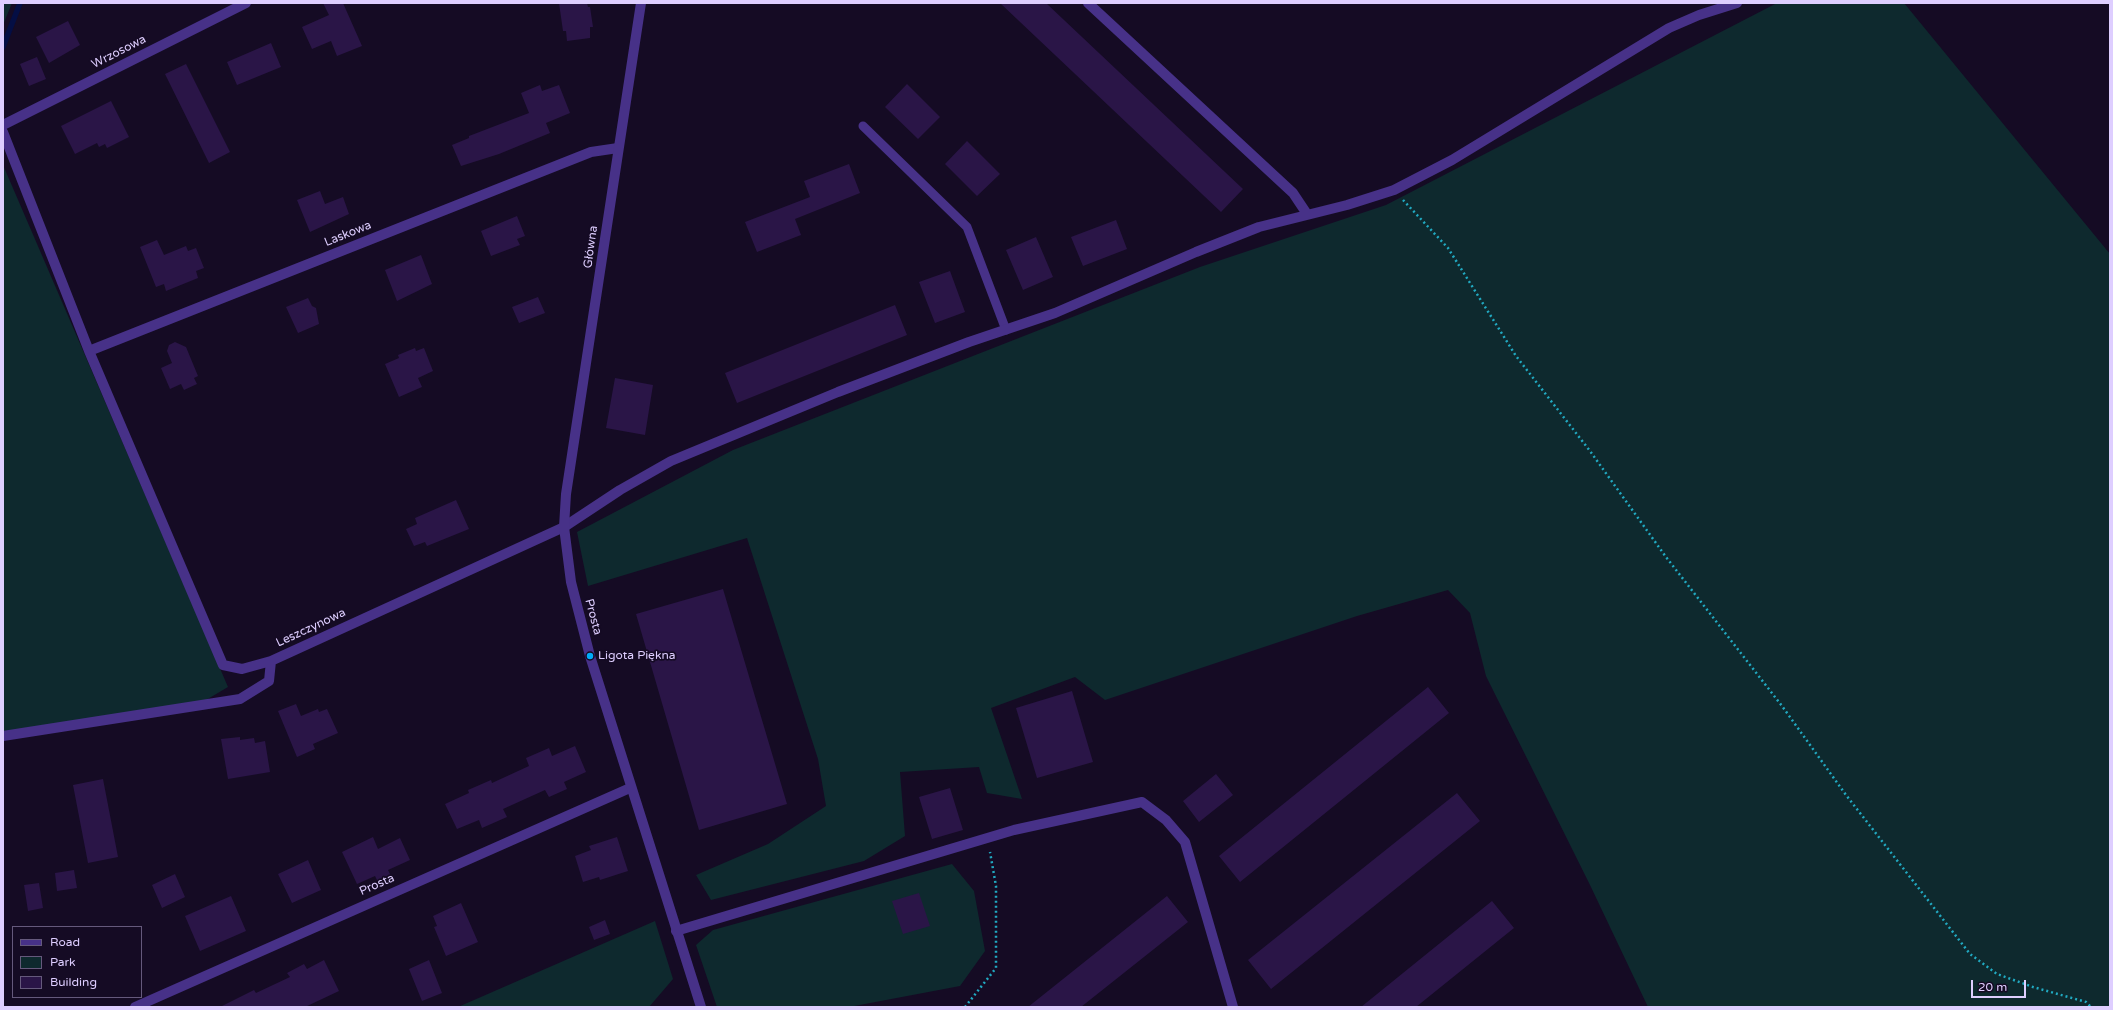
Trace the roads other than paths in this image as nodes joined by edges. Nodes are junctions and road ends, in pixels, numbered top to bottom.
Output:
1 (246, 3) edge
2 (641, 3) edge
3 (1088, 3) edge
4 (1737, 3) edge
5 (3, 125) edge
6 (863, 126) dead end
7 (3, 132) edge
8 (618, 148) junction
9 (1307, 214) junction
10 (1006, 330) junction
11 (89, 351) junction
12 (566, 494) joint
13 (564, 527) junction
14 (271, 661) junction
15 (3, 736) edge
16 (630, 788) junction
17 (676, 930) junction
18 (135, 1007) edge
19 (700, 1007) edge
20 (1234, 1007) edge

1 - 5 street, Wrzosowa
2 - 8 street, Główna
3 - 9 street
4 - 9 street, Leszczynowa
6 - 10 lane
7 - 11 street
8 - 11 street, Laskowa
8 - 12 street, Główna
9 - 10 street, Leszczynowa
10 - 13 street, Leszczynowa
11 - 14 street
12 - 13 street, Prosta
13 - 14 street, Leszczynowa
13 - 16 street, Prosta
14 - 15 street, Leszczynowa
16 - 17 street, Prosta
16 - 18 street, Prosta
17 - 19 street, Prosta
17 - 20 street

